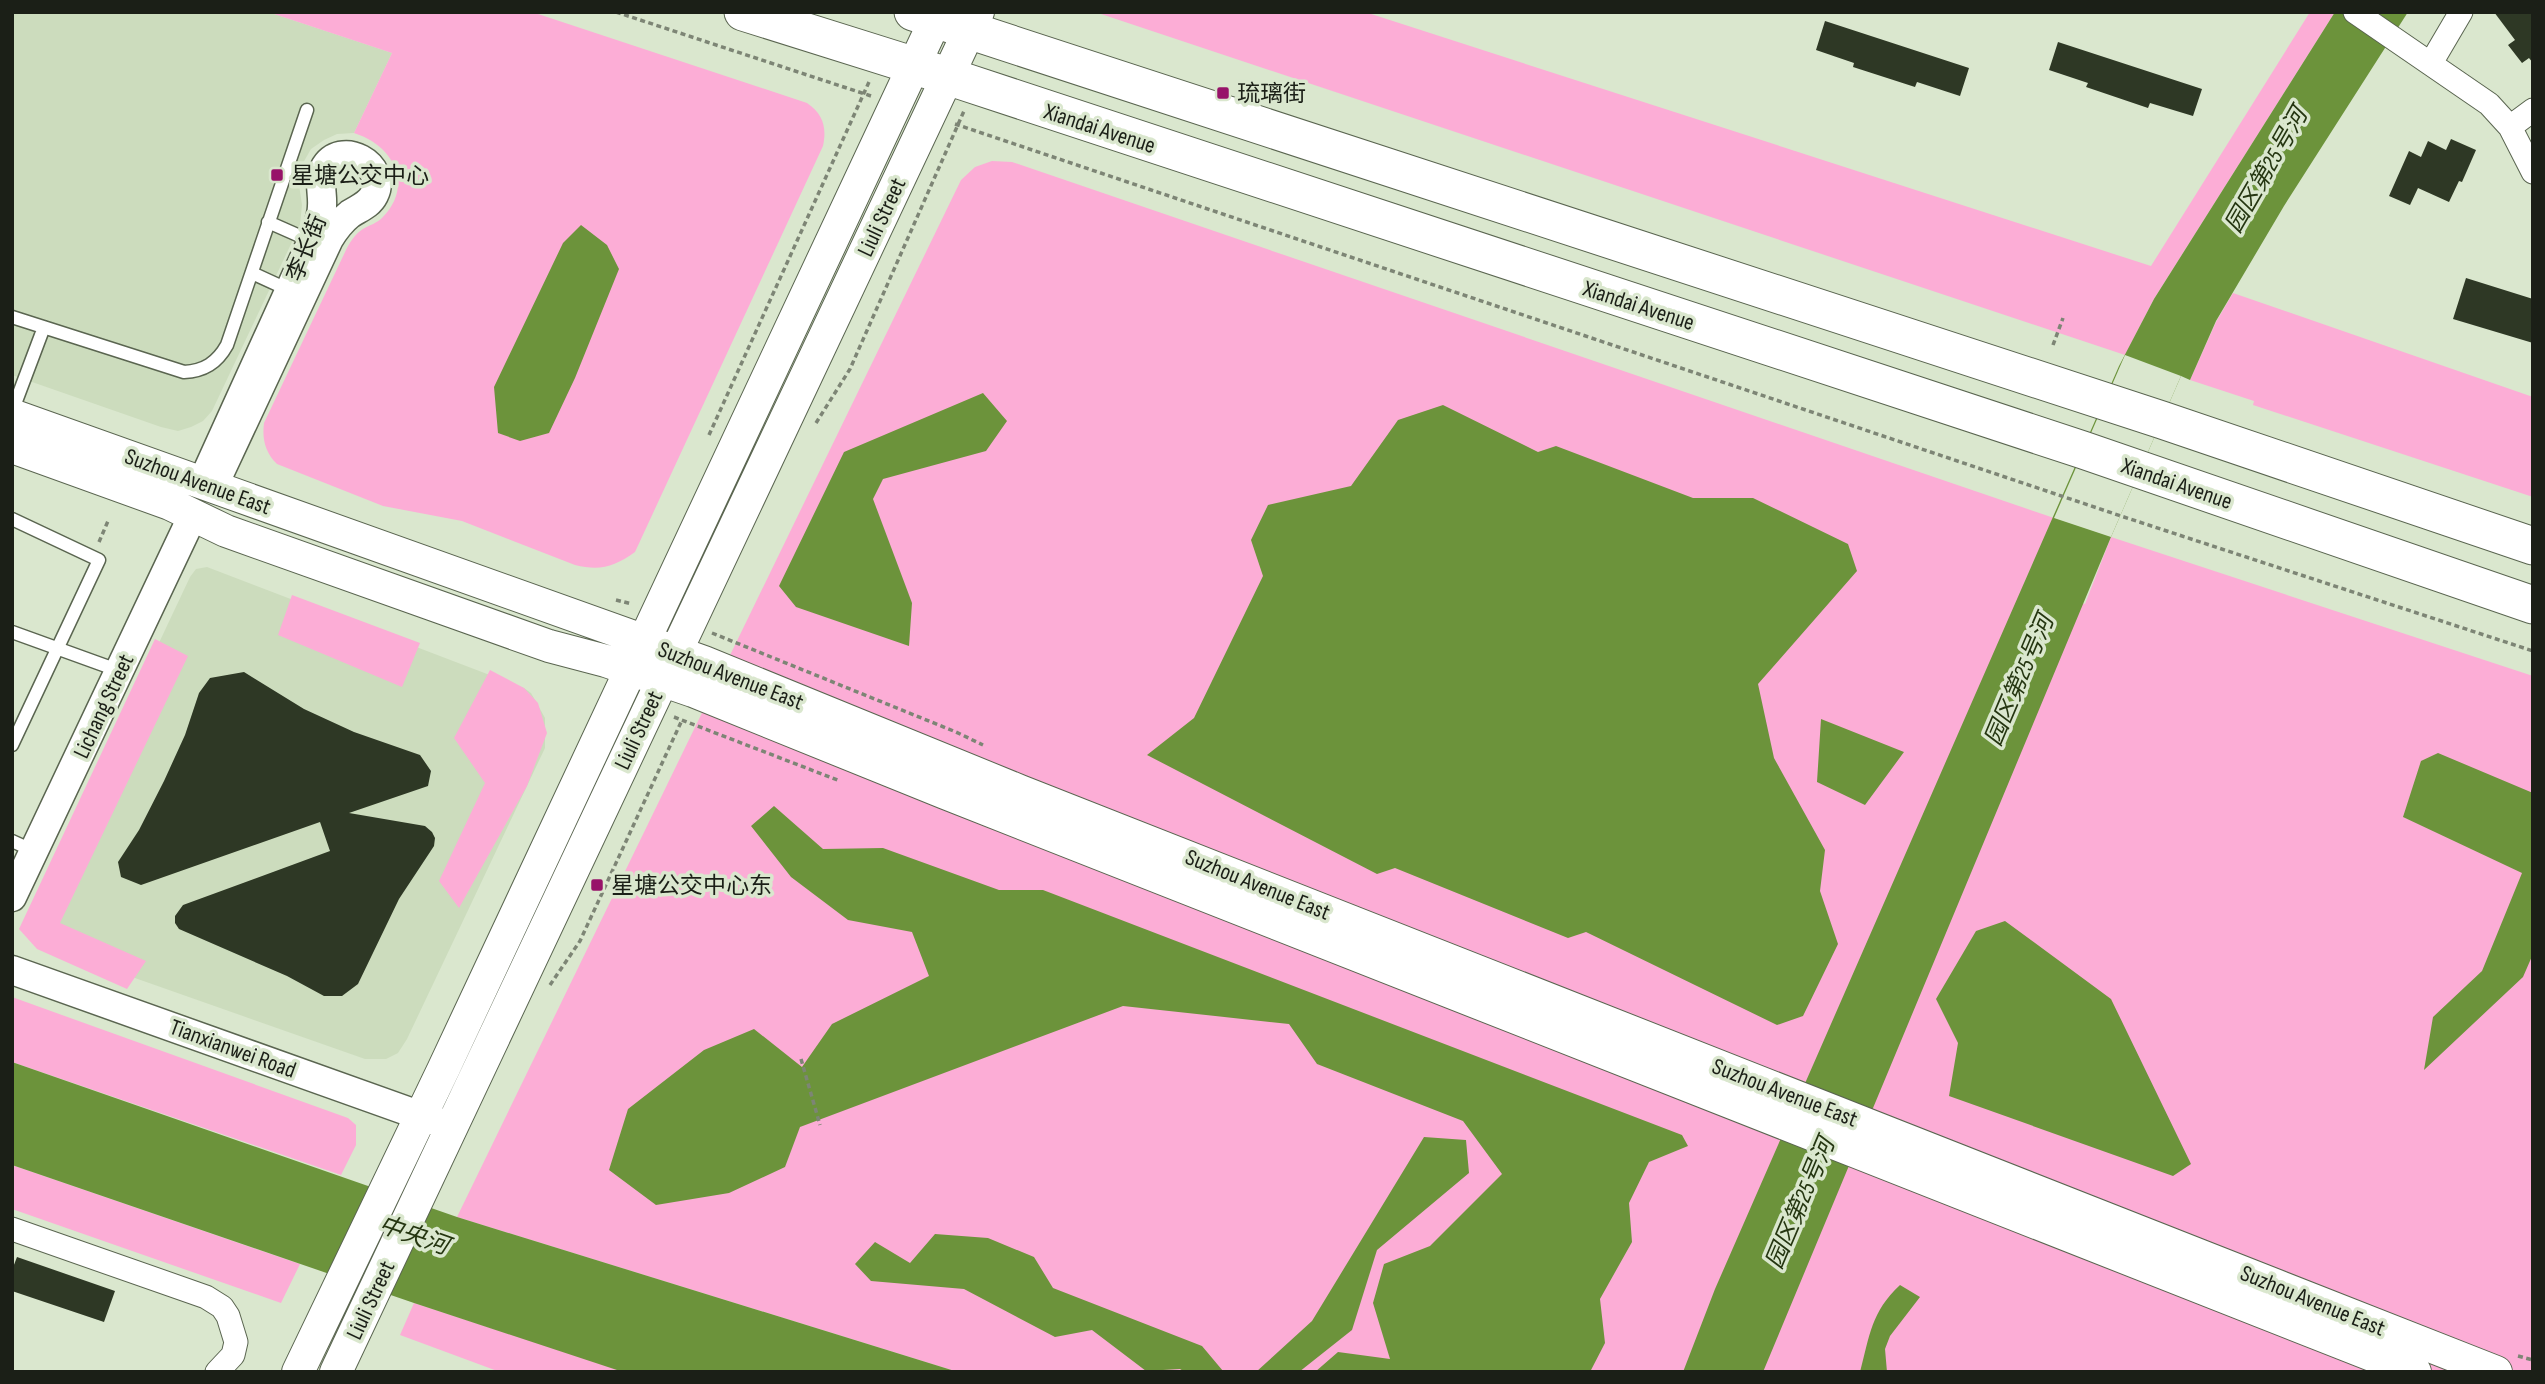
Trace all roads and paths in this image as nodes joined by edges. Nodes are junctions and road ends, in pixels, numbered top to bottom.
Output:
1 (616, 12) edge
2 (743, 12) edge
3 (2355, 12) edge
4 (2461, 12) edge
5 (929, 15) edge
6 (973, 22) edge
7 (2431, 63) junction
8 (912, 66) junction
9 (961, 81) junction
10 (895, 104) junction
11 (307, 110) dead end
12 (2533, 110) edge
13 (943, 120) junction
14 (2510, 127) junction
15 (2533, 172) edge
16 (268, 222) junction
17 (311, 242) junction
18 (252, 273) junction
19 (289, 290) junction
20 (12, 317) edge
21 (2063, 318) dead end
22 (44, 327) junction
23 (2053, 345) dead end
24 (12, 413) edge
25 (809, 432) dead end
26 (12, 447) edge
27 (208, 485) junction
28 (192, 515) junction
29 (12, 519) edge
30 (108, 522) dead end
31 (2533, 546) edge
32 (93, 557) junction
33 (2533, 605) edge
34 (12, 632) edge
35 (643, 640) junction
36 (57, 649) junction
37 (2533, 651) edge
38 (668, 666) junction
39 (629, 668) junction
40 (120, 671) junction
41 (693, 691) junction
42 (12, 745) edge
43 (23, 846) edge
44 (12, 897) edge
45 (12, 970) edge
46 (546, 990) dead end
47 (801, 1059) dead end
48 (1788, 1109) junction
49 (420, 1115) junction
50 (820, 1125) dead end
51 (453, 1128) junction
52 (1868, 1140) junction
53 (12, 1229) edge
54 (217, 1372) edge
55 (298, 1372) edge
56 (336, 1372) edge
57 (2415, 1372) edge
58 (2496, 1372) edge

1 - 10 path
2 - 8 main road, Xiandai Avenue
3 - 7 street
4 - 7 street
5 - 6 main road
5 - 8 main road, Liuli Street
6 - 9 main road, Liuli Street
6 - 31 main road
7 - 14 street
8 - 9 main road, Xiandai Avenue
8 - 10 main road, Liuli Street
9 - 13 main road, Liuli Street
9 - 13 path
9 - 33 main road, Xiandai Avenue
10 - 35 main road, Liuli Street
11 - 16 lane
12 - 14 street
13 - 25 path
13 - 37 path
13 - 38 main road, Liuli Street
14 - 15 street
16 - 17 lane
16 - 18 lane
17 - 19 street, 李长街
17 - 27 street, 李长街
18 - 19 lane
18 - 22 lane
19 - 27 street, 李长街
20 - 22 lane
21 - 23 path
22 - 24 lane
24 - 27 main road, Suzhou Avenue East
26 - 28 main road, Suzhou Avenue East
27 - 35 main road, Suzhou Avenue East
28 - 39 main road, Suzhou Avenue East
28 - 40 street, Lichang Street
29 - 32 lane
30 - 32 path
32 - 36 lane
34 - 36 lane
35 - 38 main road, Suzhou Avenue East
35 - 39 main road, Liuli Street
36 - 40 lane
36 - 42 lane
38 - 39 main road, Suzhou Avenue East
38 - 41 main road, Suzhou Avenue East
38 - 48 main road, Suzhou Avenue East
38 - 51 main road, Liuli Street
39 - 49 main road, Liuli Street
40 - 43 street, Lichang Street
41 - 46 path
41 - 48 main road, Suzhou Avenue East
43 - 44 street, Lichang Street
45 - 49 street, Tianxianwei Road
47 - 50 path
48 - 52 main road, Suzhou Avenue East
49 - 51 street, Tianxianwei Road
49 - 55 main road, Liuli Street
51 - 56 main road, Liuli Street
52 - 57 main road, Suzhou Avenue East
52 - 58 main road, Suzhou Avenue East
53 - 54 street

